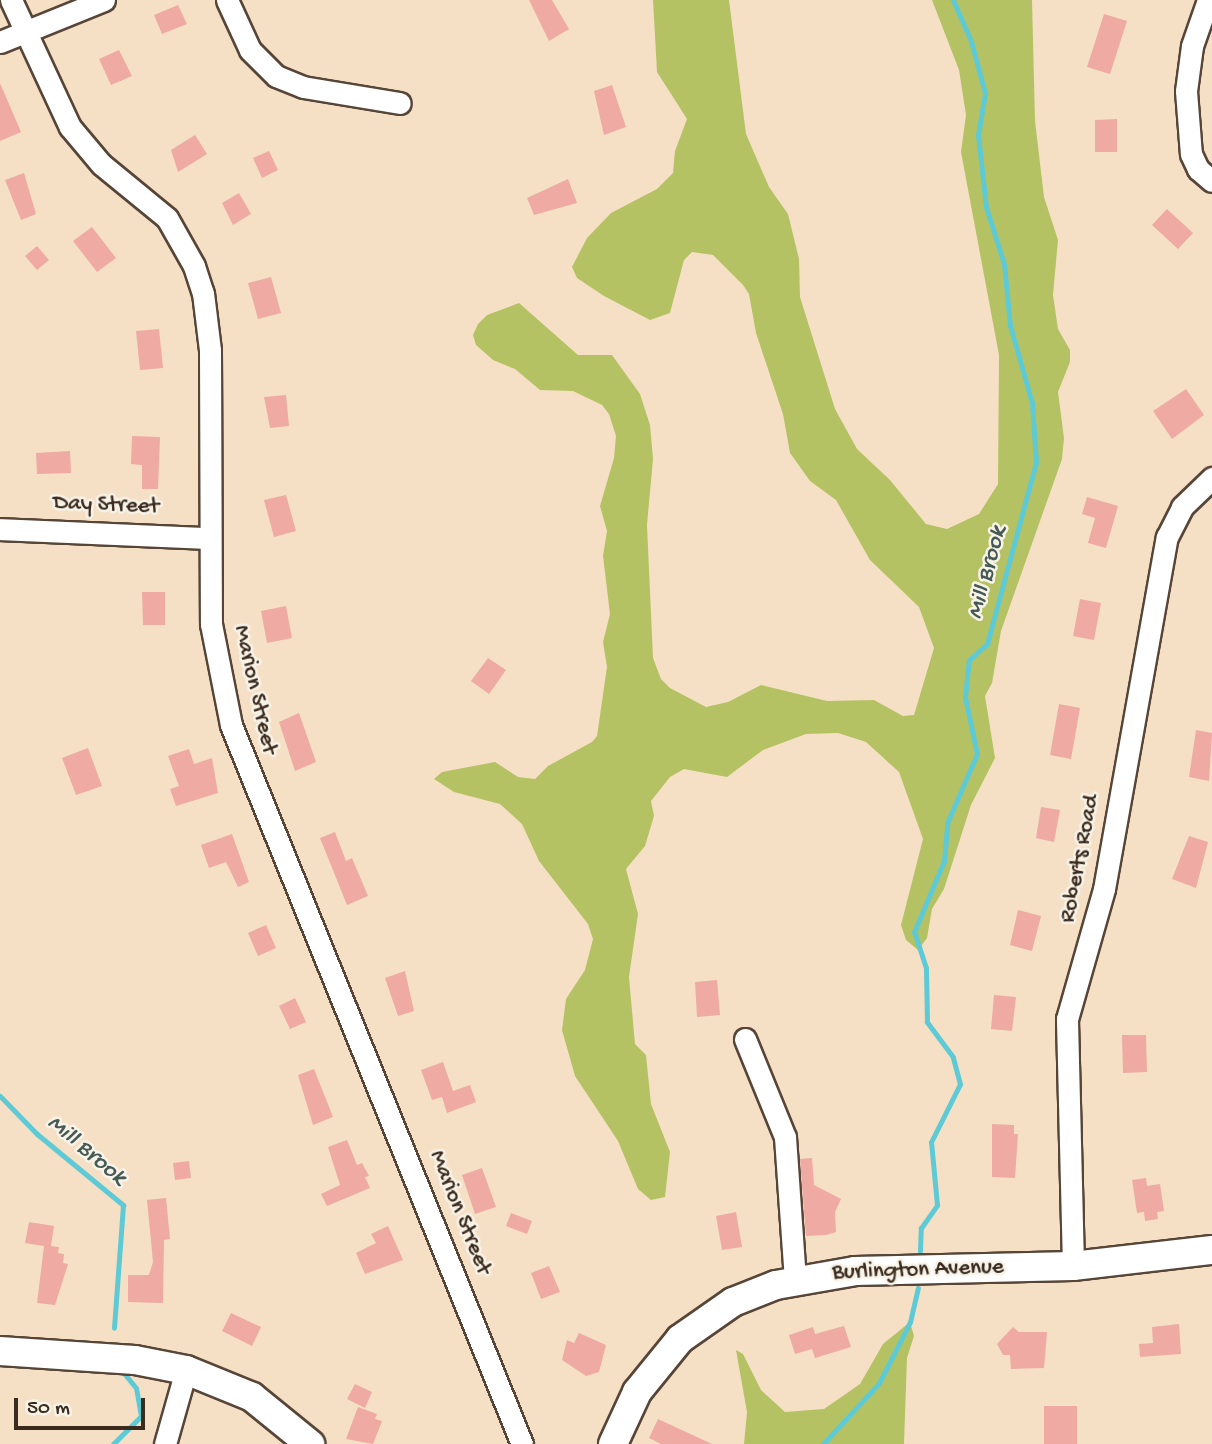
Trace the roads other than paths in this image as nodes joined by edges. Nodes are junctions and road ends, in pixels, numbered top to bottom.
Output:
1 (11, 0) edge
2 (104, 0) edge
3 (227, 0) edge
4 (1208, 0) edge
5 (25, 32) junction
6 (0, 43) edge
7 (400, 103) dead end
8 (1212, 181) edge
9 (1212, 478) edge
10 (0, 529) edge
11 (210, 538) junction
12 (745, 1039) dead end
13 (1212, 1250) edge
14 (1073, 1266) junction
15 (796, 1280) junction
16 (0, 1351) edge
17 (186, 1370) junction
18 (165, 1444) edge
19 (310, 1444) edge
20 (522, 1444) edge
21 (613, 1444) edge

1 - 5 street, Marion Street
2 - 5 street
3 - 7 street
4 - 8 street
5 - 6 street
5 - 11 street, Marion Street
9 - 14 street, Roberts Road
10 - 11 street, Day Street
11 - 20 street, Marion Street
12 - 15 street
13 - 14 main road, Burlington Avenue
14 - 15 main road, Burlington Avenue
15 - 21 main road, Burlington Avenue
16 - 17 main road
17 - 18 street
17 - 19 main road

